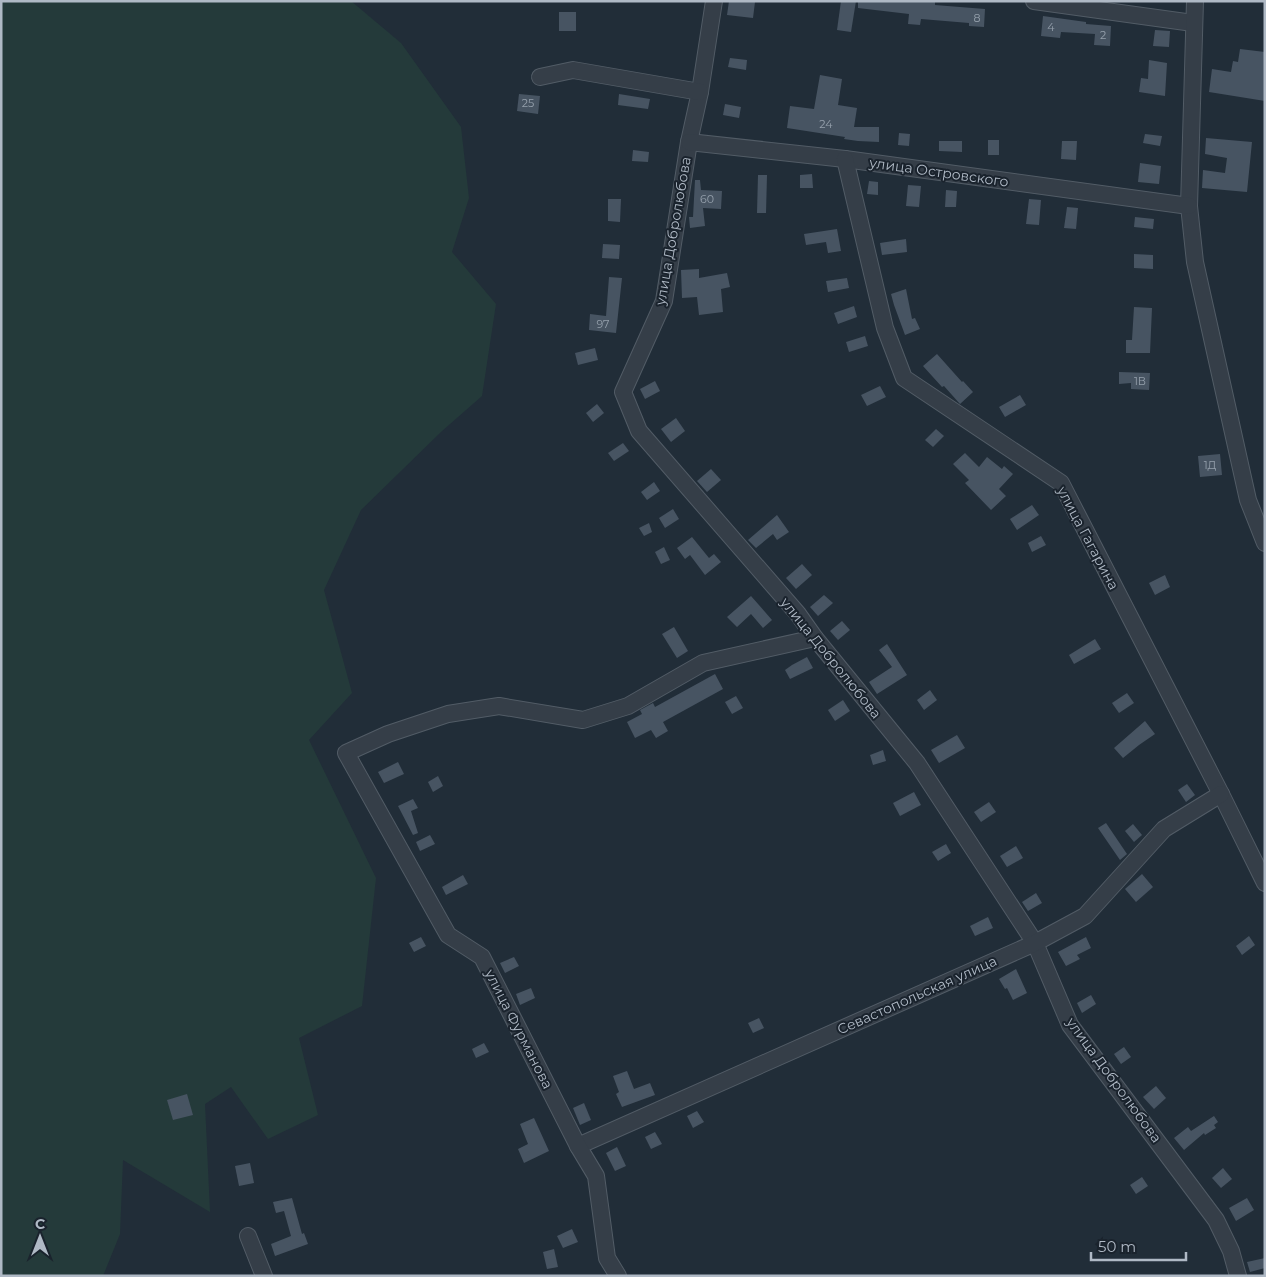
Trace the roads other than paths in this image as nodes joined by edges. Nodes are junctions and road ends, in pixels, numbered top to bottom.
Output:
1 (714, 1) edge
2 (1034, 1) edge
3 (1195, 1) edge
4 (1194, 23) junction
5 (540, 77) dead end
6 (700, 92) junction
7 (689, 142) junction
8 (844, 159) junction
9 (1189, 206) junction
10 (1265, 544) edge
11 (815, 638) junction
12 (1221, 794) junction
13 (1265, 882) edge
14 (1035, 943) junction
15 (578, 1146) junction
16 (248, 1236) dead end
17 (264, 1276) edge
18 (618, 1276) edge
19 (1238, 1276) edge

1 - 6 street, улица Добролюбова
2 - 4 street
3 - 4 street
4 - 9 street
5 - 6 street
6 - 7 street, улица Добролюбова
7 - 8 street, улица Островского
7 - 11 street, улица Добролюбова
8 - 9 street, улица Островского
8 - 12 street, улица Гагарина
9 - 10 street
11 - 14 street, улица Добролюбова
11 - 15 street, улица Фурманова
12 - 13 street, улица Гагарина
12 - 14 street, Севастопольская улица
14 - 15 street, Севастопольская улица
14 - 19 street, улица Добролюбова
15 - 18 street, улица Фурманова
16 - 17 street

